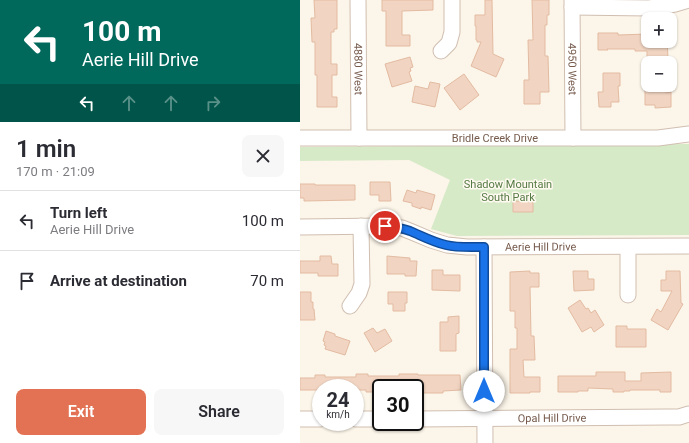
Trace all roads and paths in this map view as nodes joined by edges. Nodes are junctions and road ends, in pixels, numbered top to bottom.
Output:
1 (358, 0) edge
2 (452, 0) edge
3 (689, 0) edge
4 (572, 4) edge
5 (441, 52) dead end
6 (689, 134) edge
7 (300, 138) edge
8 (359, 138) junction
9 (573, 138) junction
10 (361, 226) junction
11 (300, 227) edge
12 (689, 246) edge
13 (484, 247) junction
14 (628, 247) junction
15 (628, 295) dead end
16 (350, 306) dead end
17 (689, 414) edge
18 (484, 418) junction
19 (300, 419) edge
20 (312, 419) edge
21 (424, 419) edge
22 (485, 443) edge

1 - 8 street, 4880 West
2 - 5 street
3 - 4 street
4 - 9 street, 4950 West
6 - 9 street, Bridle Creek Drive
7 - 8 street, Bridle Creek Drive
8 - 9 street, Bridle Creek Drive
10 - 11 street, Aerie Hill Drive
10 - 13 street, Aerie Hill Drive
10 - 16 street
12 - 14 street, Aerie Hill Drive
13 - 14 street, Aerie Hill Drive
13 - 18 street
14 - 15 street
17 - 18 street, Opal Hill Drive
18 - 21 street, Opal Hill Drive
18 - 22 street
19 - 20 street

